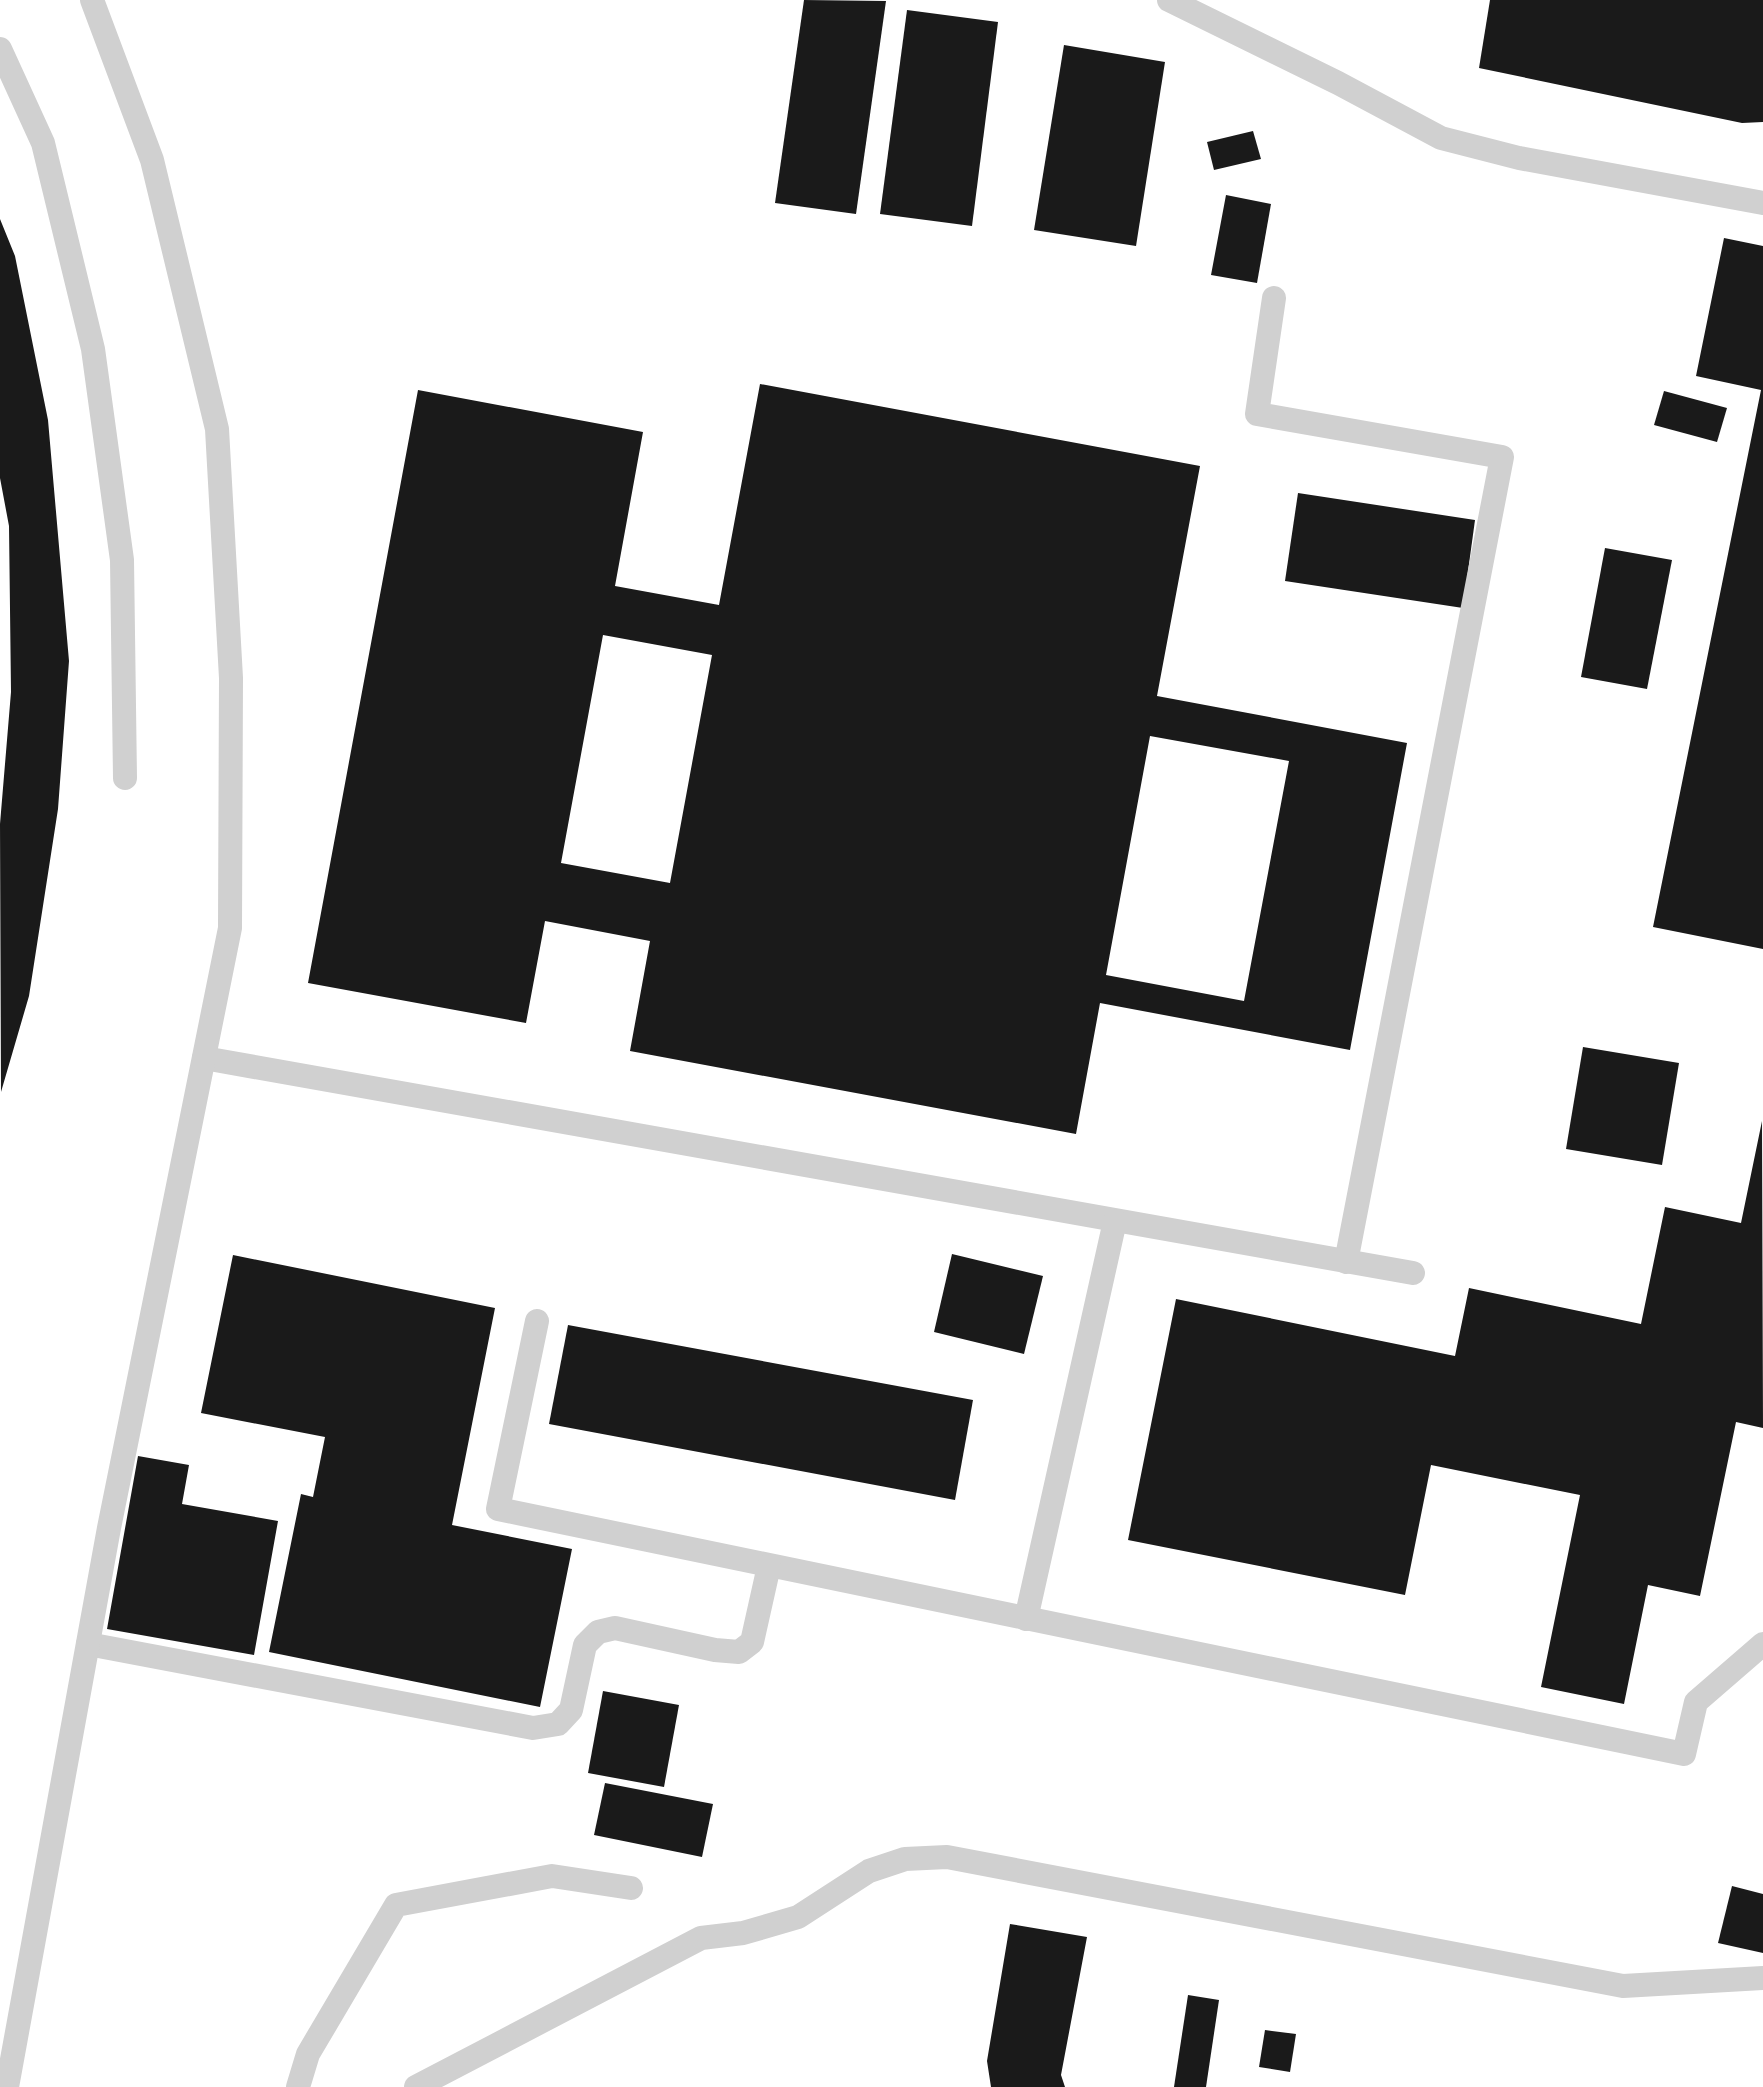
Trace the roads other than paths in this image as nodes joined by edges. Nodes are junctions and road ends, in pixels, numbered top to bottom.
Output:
1 (92, 0) edge
2 (1169, 0) edge
3 (0, 49) edge
4 (1763, 203) edge
5 (1274, 298) dead end
6 (125, 778) dead end
7 (204, 1058) junction
8 (1115, 1221) junction
9 (1346, 1262) junction
10 (1413, 1273) dead end
11 (537, 1321) dead end
12 (769, 1566) junction
13 (1026, 1619) junction
14 (88, 1644) junction
15 (1763, 1644) edge
16 (631, 1888) dead end
17 (1763, 1978) edge
18 (7, 2087) edge
19 (298, 2087) edge
20 (416, 2087) edge

1 - 7 lane
2 - 4 lane
3 - 6 lane
5 - 9 lane
7 - 8 lane
7 - 14 lane
8 - 9 lane
8 - 13 lane
9 - 10 lane
11 - 12 lane
12 - 13 lane
12 - 14 lane
13 - 15 lane
14 - 18 lane
16 - 19 lane
17 - 20 lane

